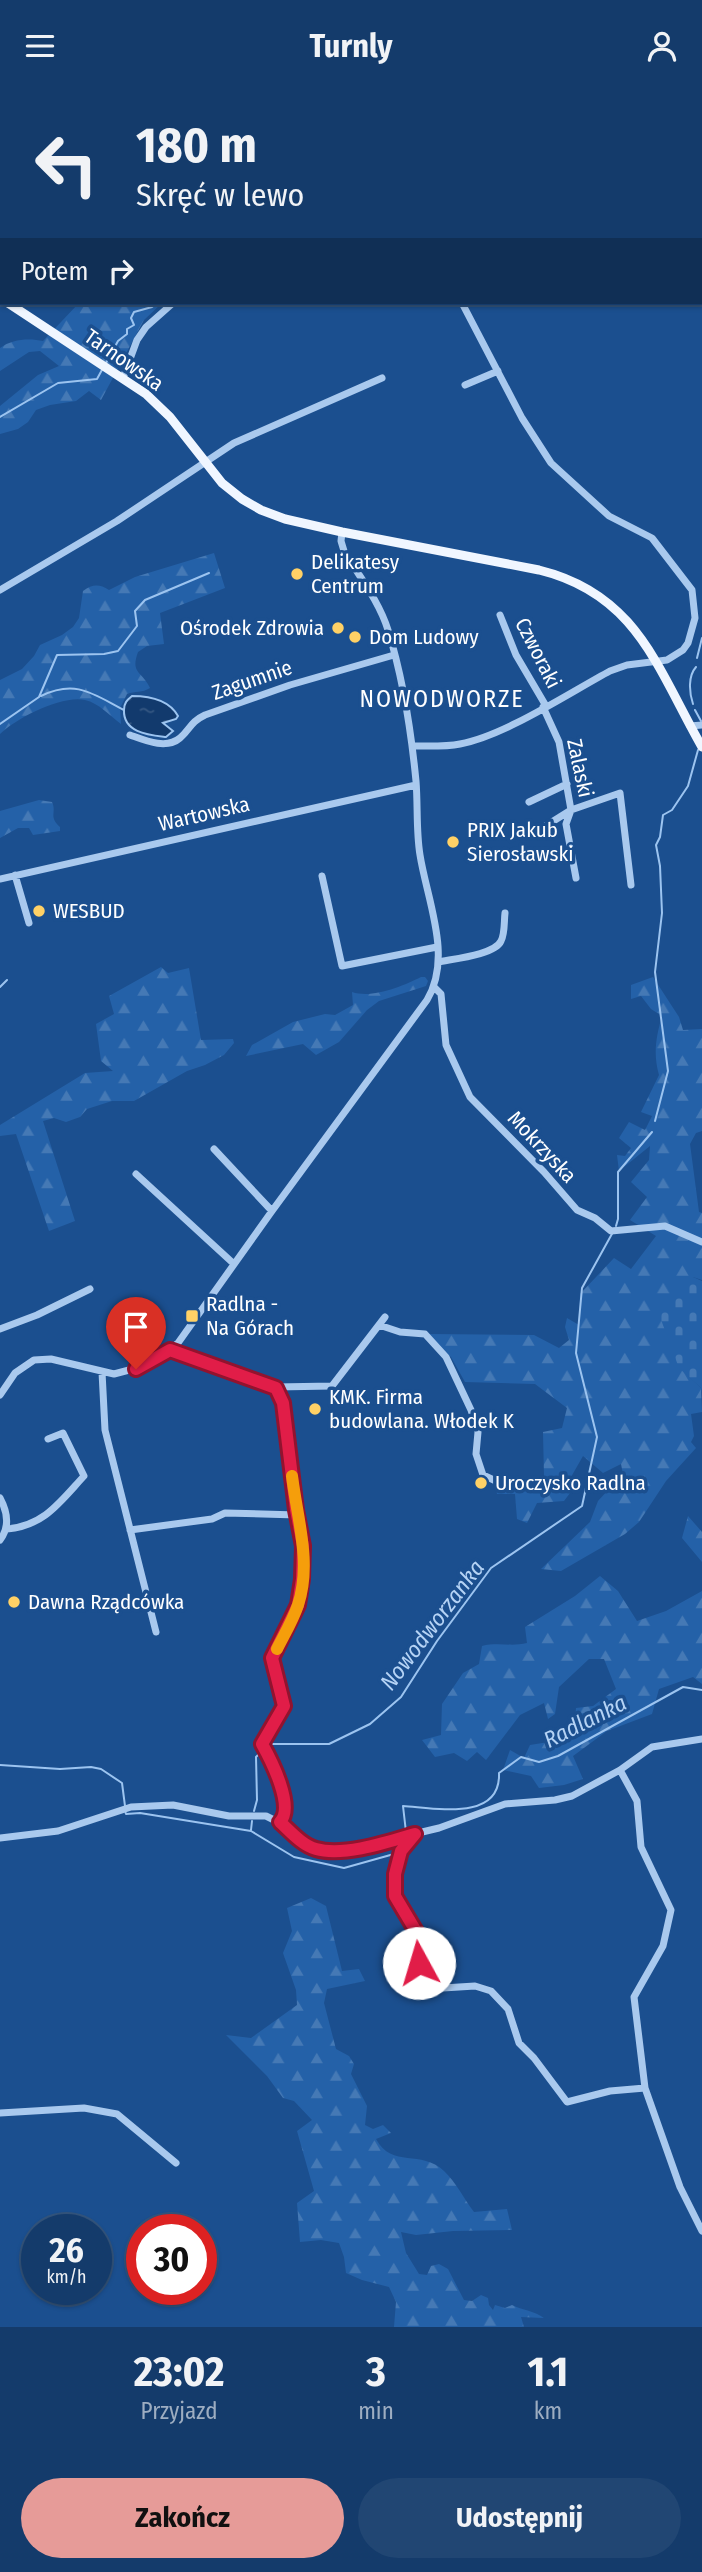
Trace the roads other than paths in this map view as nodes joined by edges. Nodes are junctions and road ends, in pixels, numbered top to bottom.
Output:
1 (11, 305) edge
2 (171, 305) edge
3 (463, 305) edge
4 (498, 371) junction
5 (123, 378) junction
6 (382, 378) dead end
7 (466, 385) dead end
8 (204, 461) junction
9 (342, 532) junction
10 (0, 590) edge
11 (500, 615) dead end
12 (394, 655) junction
13 (657, 663) junction
14 (544, 706) junction
15 (702, 725) edge
16 (690, 726) junction
17 (130, 735) dead end
18 (412, 746) junction
19 (702, 747) edge
20 (567, 784) junction
21 (416, 785) junction
22 (529, 802) dead end
23 (571, 810) junction
24 (539, 830) dead end
25 (15, 875) junction
26 (322, 876) dead end
27 (0, 879) edge
28 (576, 879) dead end
29 (631, 885) dead end
30 (505, 913) dead end
31 (29, 923) dead end
32 (437, 947) junction
33 (438, 962) junction
34 (434, 987) junction
35 (214, 1149) dead end
36 (136, 1174) dead end
37 (272, 1211) junction
38 (702, 1241) edge
39 (234, 1264) junction
40 (90, 1289) dead end
41 (385, 1317) dead end
42 (379, 1325) junction
43 (0, 1329) edge
44 (170, 1350) junction
45 (102, 1372) junction
46 (276, 1388) junction
47 (0, 1395) edge
48 (48, 1439) dead end
49 (498, 1482) dead end
50 (0, 1498) edge
51 (297, 1515) junction
52 (7, 1529) junction
53 (130, 1530) junction
54 (0, 1541) edge
55 (156, 1632) dead end
56 (702, 1739) edge
57 (620, 1770) junction
58 (280, 1822) junction
59 (412, 1835) junction
60 (0, 1838) edge
61 (645, 2088) junction
62 (0, 2113) edge
63 (176, 2163) dead end
64 (702, 2231) edge

1 - 5 main road, Tarnowska
2 - 5 street
3 - 4 street
4 - 7 street
4 - 13 street
5 - 8 main road, Tarnowska
6 - 8 street
8 - 9 main road, Tarnowska
8 - 10 street
9 - 12 street
9 - 13 main road, Tarnowska
11 - 14 street, Czworaki
12 - 17 street, Zagumnie
12 - 18 street
13 - 14 street
13 - 16 main road, Tarnowska
14 - 18 street
14 - 20 street, Zalaski
15 - 16 street
16 - 19 main road, Tarnowska
18 - 21 street
20 - 22 street
20 - 23 street, Zalaski
21 - 25 street, Wartowska
21 - 32 street
23 - 24 street
23 - 28 street, Zalaski
23 - 29 street
25 - 27 street, Wartowska
25 - 31 street
26 - 32 street
30 - 33 street
32 - 33 street
33 - 34 street
34 - 37 street
34 - 38 street, Mokrzyska
35 - 37 street
36 - 39 street
37 - 39 street
39 - 44 street
40 - 43 street
41 - 42 street
42 - 46 street
42 - 49 street
44 - 45 street
44 - 46 street
45 - 47 street
45 - 53 street
46 - 51 street
48 - 52 street
50 - 52 street
51 - 53 street
51 - 58 street
52 - 54 street
53 - 55 street
56 - 57 street
57 - 59 street
57 - 61 street
58 - 59 street
58 - 60 street
59 - 61 street
61 - 64 street
62 - 63 street

